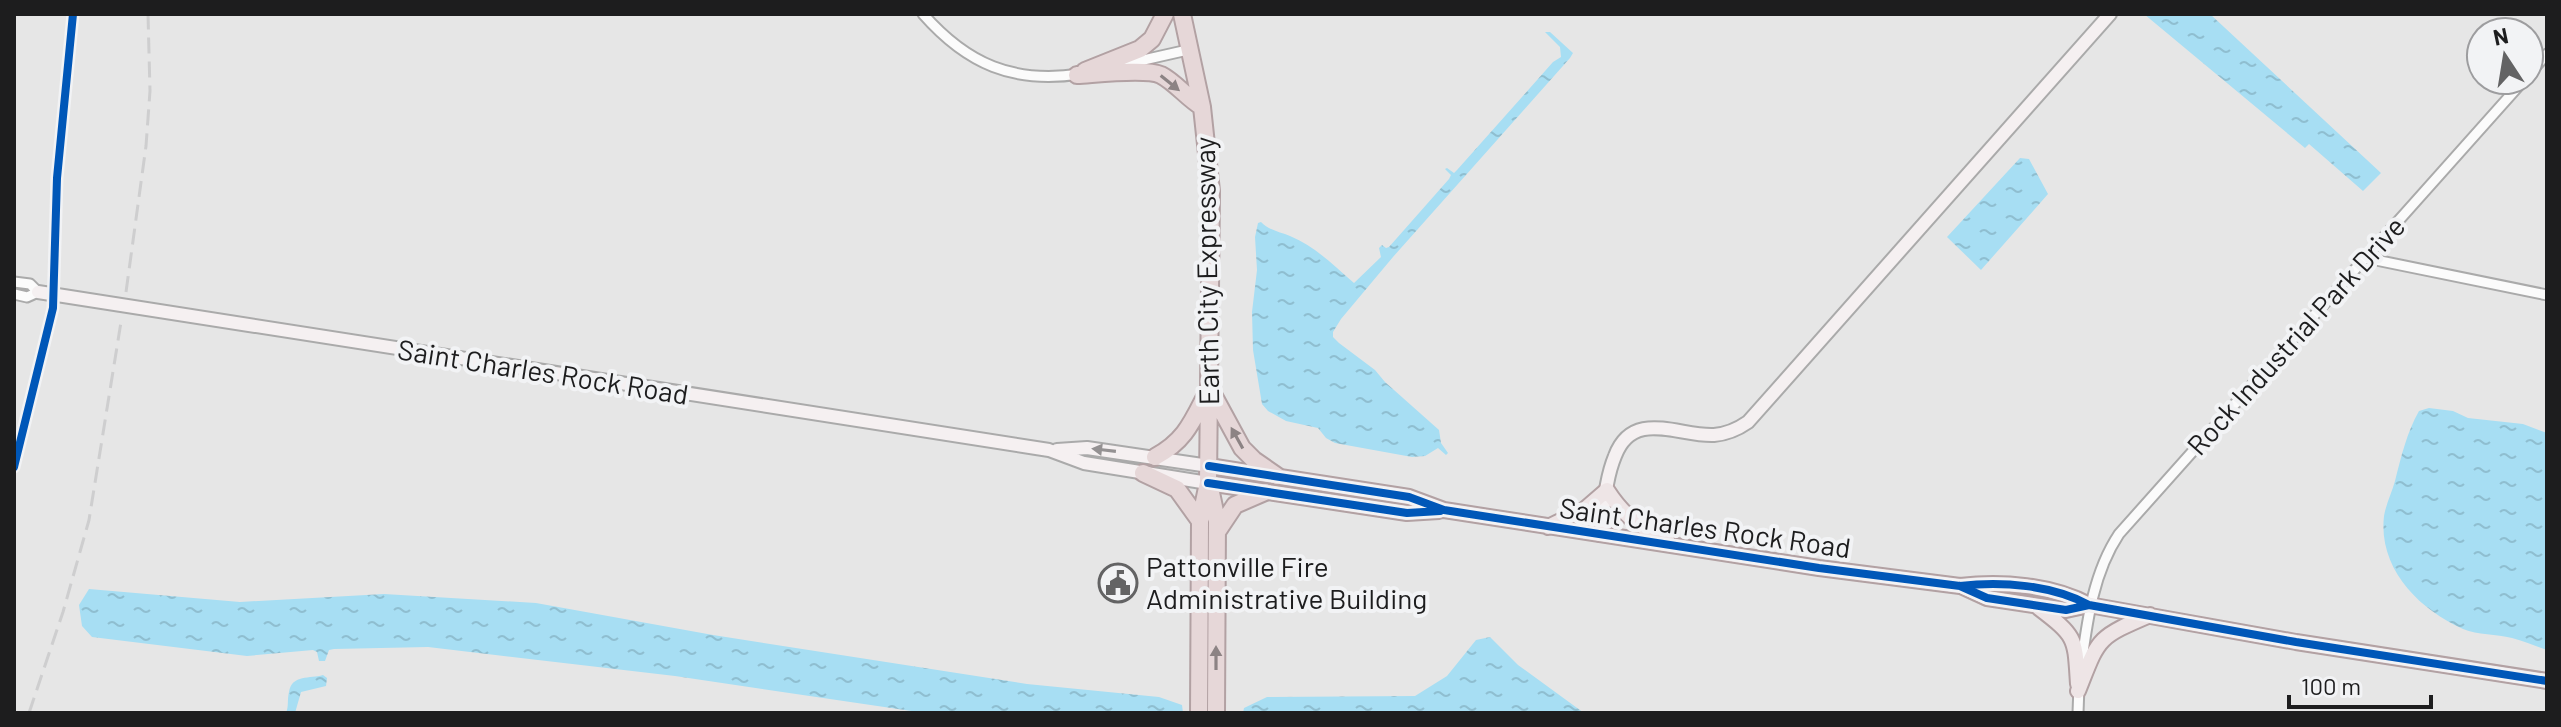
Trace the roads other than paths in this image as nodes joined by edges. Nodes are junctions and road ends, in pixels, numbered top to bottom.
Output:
1 (923, 14) edge
2 (1165, 14) edge
3 (1182, 14) edge
4 (2110, 14) edge
5 (1192, 49) junction
6 (1077, 75) junction
7 (2510, 96) edge
8 (1202, 107) junction
9 (2366, 258) junction
10 (14, 282) edge
11 (38, 292) junction
12 (14, 294) edge
13 (2547, 295) edge
14 (1210, 388) junction
15 (1049, 450) junction
16 (1155, 457) junction
17 (1143, 473) junction
18 (1209, 474) junction
19 (1277, 476) junction
20 (1607, 490) junction
21 (1265, 492) junction
22 (1444, 510) junction
23 (1200, 521) junction
24 (1548, 527) junction
25 (1217, 532) junction
26 (1600, 535) junction
27 (1675, 546) junction
28 (1960, 586) junction
29 (2089, 605) junction
30 (2036, 606) junction
31 (2150, 615) junction
32 (2547, 681) edge
33 (2078, 691) junction
34 (1199, 713) edge
35 (1216, 713) edge
36 (2078, 713) edge

1 - 6 street
2 - 6 highway
3 - 5 highway, Earth City Expressway
4 - 20 street
5 - 6 street
5 - 8 highway, Earth City Expressway
6 -> 8 highway
7 - 9 street, Rock Industrial Park Drive
8 - 14 highway, Earth City Expressway
9 - 13 street
9 - 29 street, Rock Industrial Park Drive
10 - 11 street, Saint Charles Rock Road
11 - 12 street, Saint Charles Rock Road
11 - 15 street, Saint Charles Rock Road
14 - 16 highway
14 - 18 highway, Earth City Expressway
19 -> 14 highway
16 -> 15 street, Saint Charles Rock Road
15 - 17 street, Saint Charles Rock Road
16 - 18 street, Saint Charles Rock Road
17 - 18 street, Saint Charles Rock Road
17 - 23 highway
18 - 19 main road, Saint Charles Rock Road
18 - 21 main road, Saint Charles Rock Road
18 - 23 highway, Earth City Expressway
18 - 25 highway, Earth City Expressway
19 - 22 main road, Saint Charles Rock Road
20 - 24 main road
20 - 26 street
20 - 27 main road
21 - 22 main road, Saint Charles Rock Road
21 - 25 highway
22 - 24 main road, Saint Charles Rock Road
23 - 34 highway, Earth City Expressway
24 - 26 main road, Saint Charles Rock Road
35 -> 25 highway, Earth City Expressway
26 - 27 main road, Saint Charles Rock Road
27 - 28 main road, Saint Charles Rock Road
28 - 29 main road, Saint Charles Rock Road
28 - 30 main road, Saint Charles Rock Road
29 - 30 main road, Saint Charles Rock Road
29 - 31 main road, Saint Charles Rock Road
29 - 33 street, Rock Industrial Park Drive
30 - 33 main road
31 - 32 main road, Saint Charles Rock Road
31 - 33 main road
33 - 36 street, Rock Industrial Park Drive

